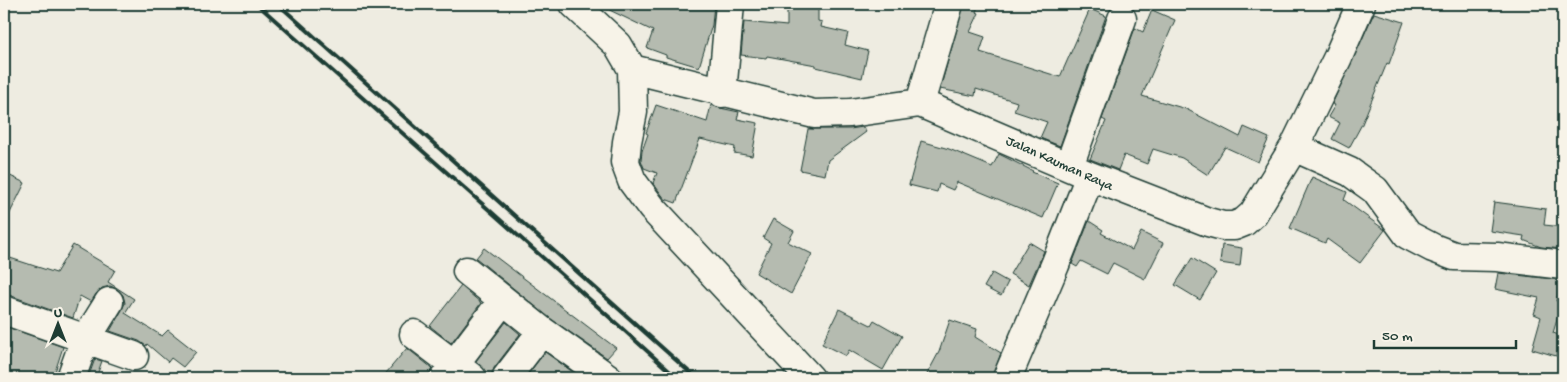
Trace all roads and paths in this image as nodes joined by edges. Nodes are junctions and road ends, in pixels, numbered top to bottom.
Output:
1 (574, 4) edge
2 (730, 4) edge
3 (949, 4) edge
4 (1361, 4) edge
5 (1122, 19) dead end
6 (632, 69) junction
7 (722, 92) junction
8 (920, 103) junction
9 (1294, 147) junction
10 (1080, 171) junction
11 (1563, 265) edge
12 (467, 271) dead end
13 (503, 300) junction
14 (109, 302) dead end
15 (4, 310) edge
16 (542, 331) junction
17 (414, 334) dead end
18 (85, 339) junction
19 (134, 356) dead end
20 (457, 374) edge
21 (71, 378) edge
22 (506, 378) edge
23 (608, 378) edge
24 (810, 378) edge
25 (1007, 378) edge

1 - 6 street
2 - 7 street
3 - 8 street
4 - 9 street, Jalan Kauman Raya
5 - 10 street
6 - 7 street
6 - 24 street
7 - 8 street
8 - 10 street, Jalan Kauman Raya
9 - 10 street, Jalan Kauman Raya
9 - 11 street
10 - 25 street
12 - 13 street
13 - 16 street
13 - 20 street
14 - 18 street
15 - 18 street
16 - 22 street
16 - 23 street
17 - 20 street
18 - 19 street
18 - 21 street

